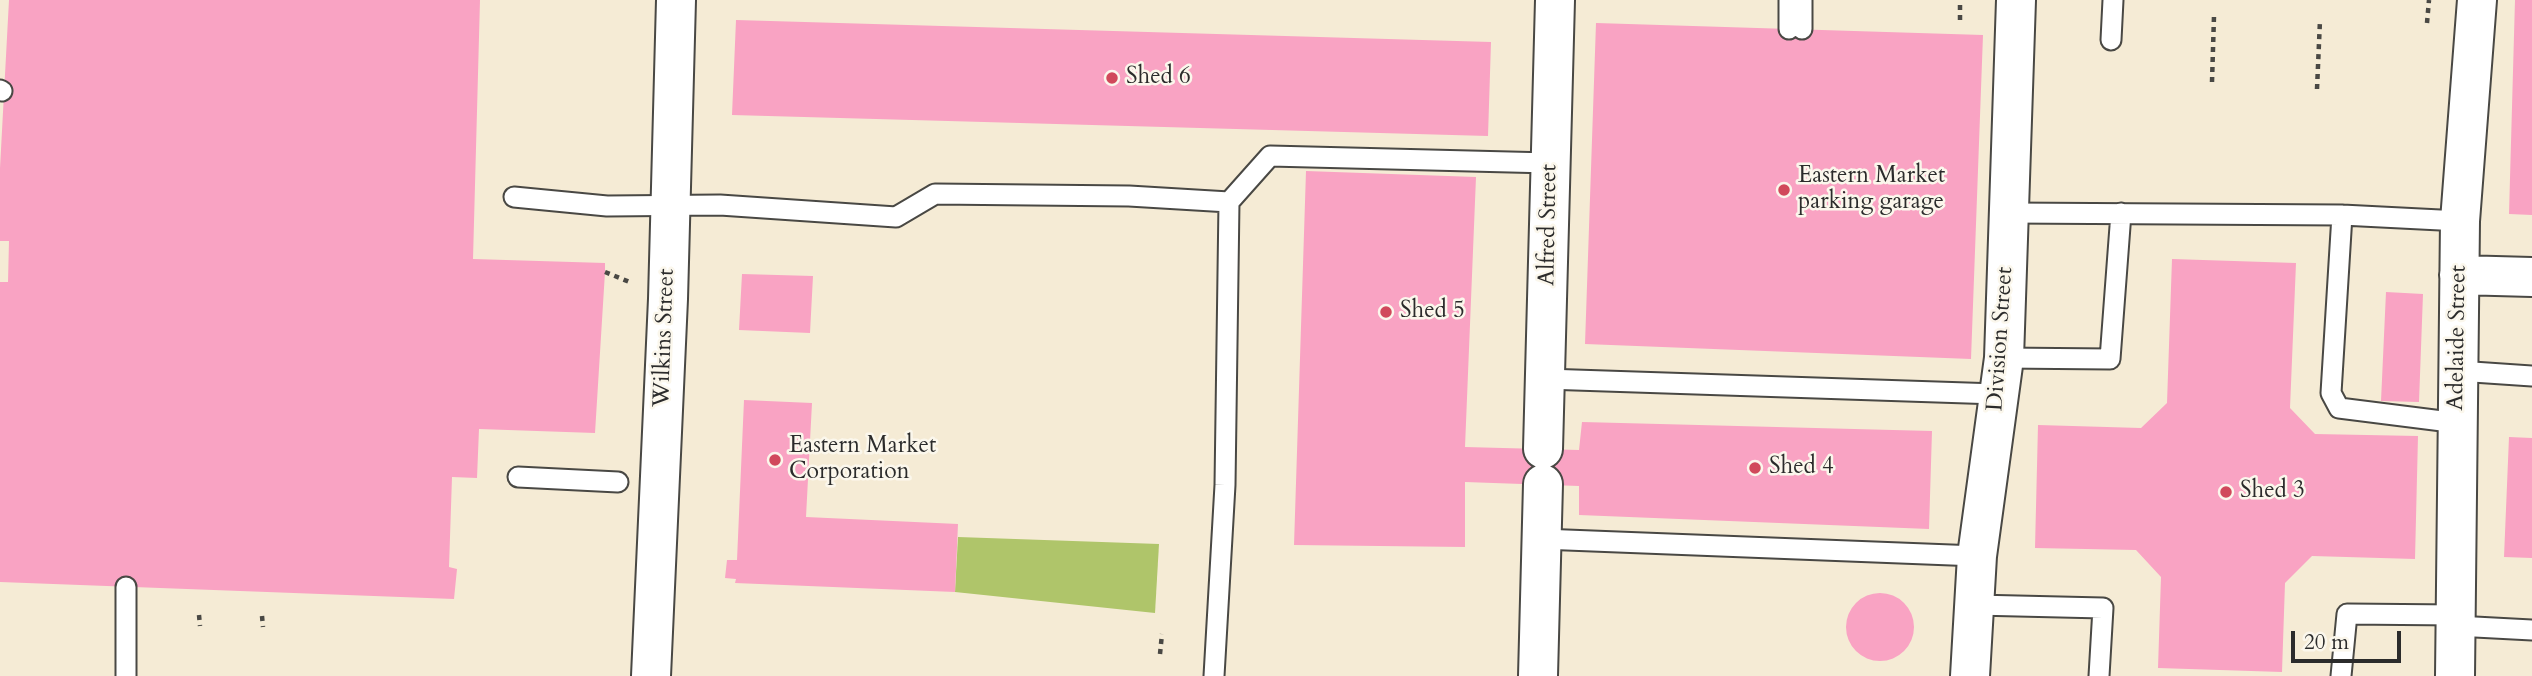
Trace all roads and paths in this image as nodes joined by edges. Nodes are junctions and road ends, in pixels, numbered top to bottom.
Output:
1 (676, 0) edge
2 (1555, 0) edge
3 (1788, 0) edge
4 (1802, 0) edge
5 (2015, 0) edge
6 (2113, 0) edge
7 (2429, 0) edge
8 (2477, 0) edge
9 (1960, 5) dead end
10 (2214, 16) dead end
11 (1960, 20) dead end
12 (2320, 20) dead end
13 (2427, 23) dead end
14 (2111, 40) dead end
15 (2212, 82) dead end
16 (2317, 89) dead end
17 (1550, 163) junction
18 (514, 197) dead end
19 (1229, 202) junction
20 (670, 205) junction
21 (2009, 213) junction
22 (2121, 213) junction
23 (2342, 215) junction
24 (2460, 221) junction
25 (605, 272) dead end
26 (2459, 275) junction
27 (2532, 278) edge
28 (637, 286) dead end
29 (2458, 371) junction
30 (2001, 376) junction
31 (2532, 376) edge
32 (1545, 379) junction
33 (2458, 423) junction
34 (518, 477) dead end
35 (618, 482) dead end
36 (1541, 539) junction
37 (1977, 556) junction
38 (126, 587) dead end
39 (1975, 605) junction
40 (199, 615) dead end
41 (262, 616) dead end
42 (2456, 621) junction
43 (200, 626) dead end
44 (263, 627) dead end
45 (2532, 630) edge
46 (1162, 634) dead end
47 (1160, 654) dead end
48 (126, 676) edge
49 (651, 676) edge
50 (1214, 676) edge
51 (1538, 676) edge
52 (1969, 676) edge
53 (2099, 676) edge
54 (2341, 676) edge
55 (2455, 676) edge

1 - 20 street, Wilkins Street
2 - 17 street, Alfred Street
3 - 4 lane
5 - 21 street, Division Street
6 - 14 lane
7 - 13 path
8 - 24 street, Adelaide Street
9 - 11 path
10 - 15 path
12 - 16 path
17 - 19 lane
17 - 32 street, Alfred Street
18 - 20 lane
19 - 20 lane
19 - 50 lane
20 - 49 street, Wilkins Street
21 - 22 lane
21 - 30 street, Division Street
22 - 23 lane
22 - 30 lane
23 - 24 lane
23 - 33 lane
24 - 26 street, Adelaide Street
25 - 28 path
26 - 27 street
26 - 29 street, Adelaide Street
29 - 31 lane
29 - 33 street, Adelaide Street
30 - 32 lane
30 - 37 street, Division Street
32 - 36 street, Alfred Street
33 - 42 street, Adelaide Street
34 - 35 lane
36 - 37 lane
36 - 51 street, Alfred Street
37 - 39 street, Division Street
38 - 48 lane
39 - 52 street, Division Street
39 - 53 lane
40 - 43 path
41 - 44 path
42 - 45 lane
42 - 54 lane
42 - 55 street, Adelaide Street
46 - 47 path

